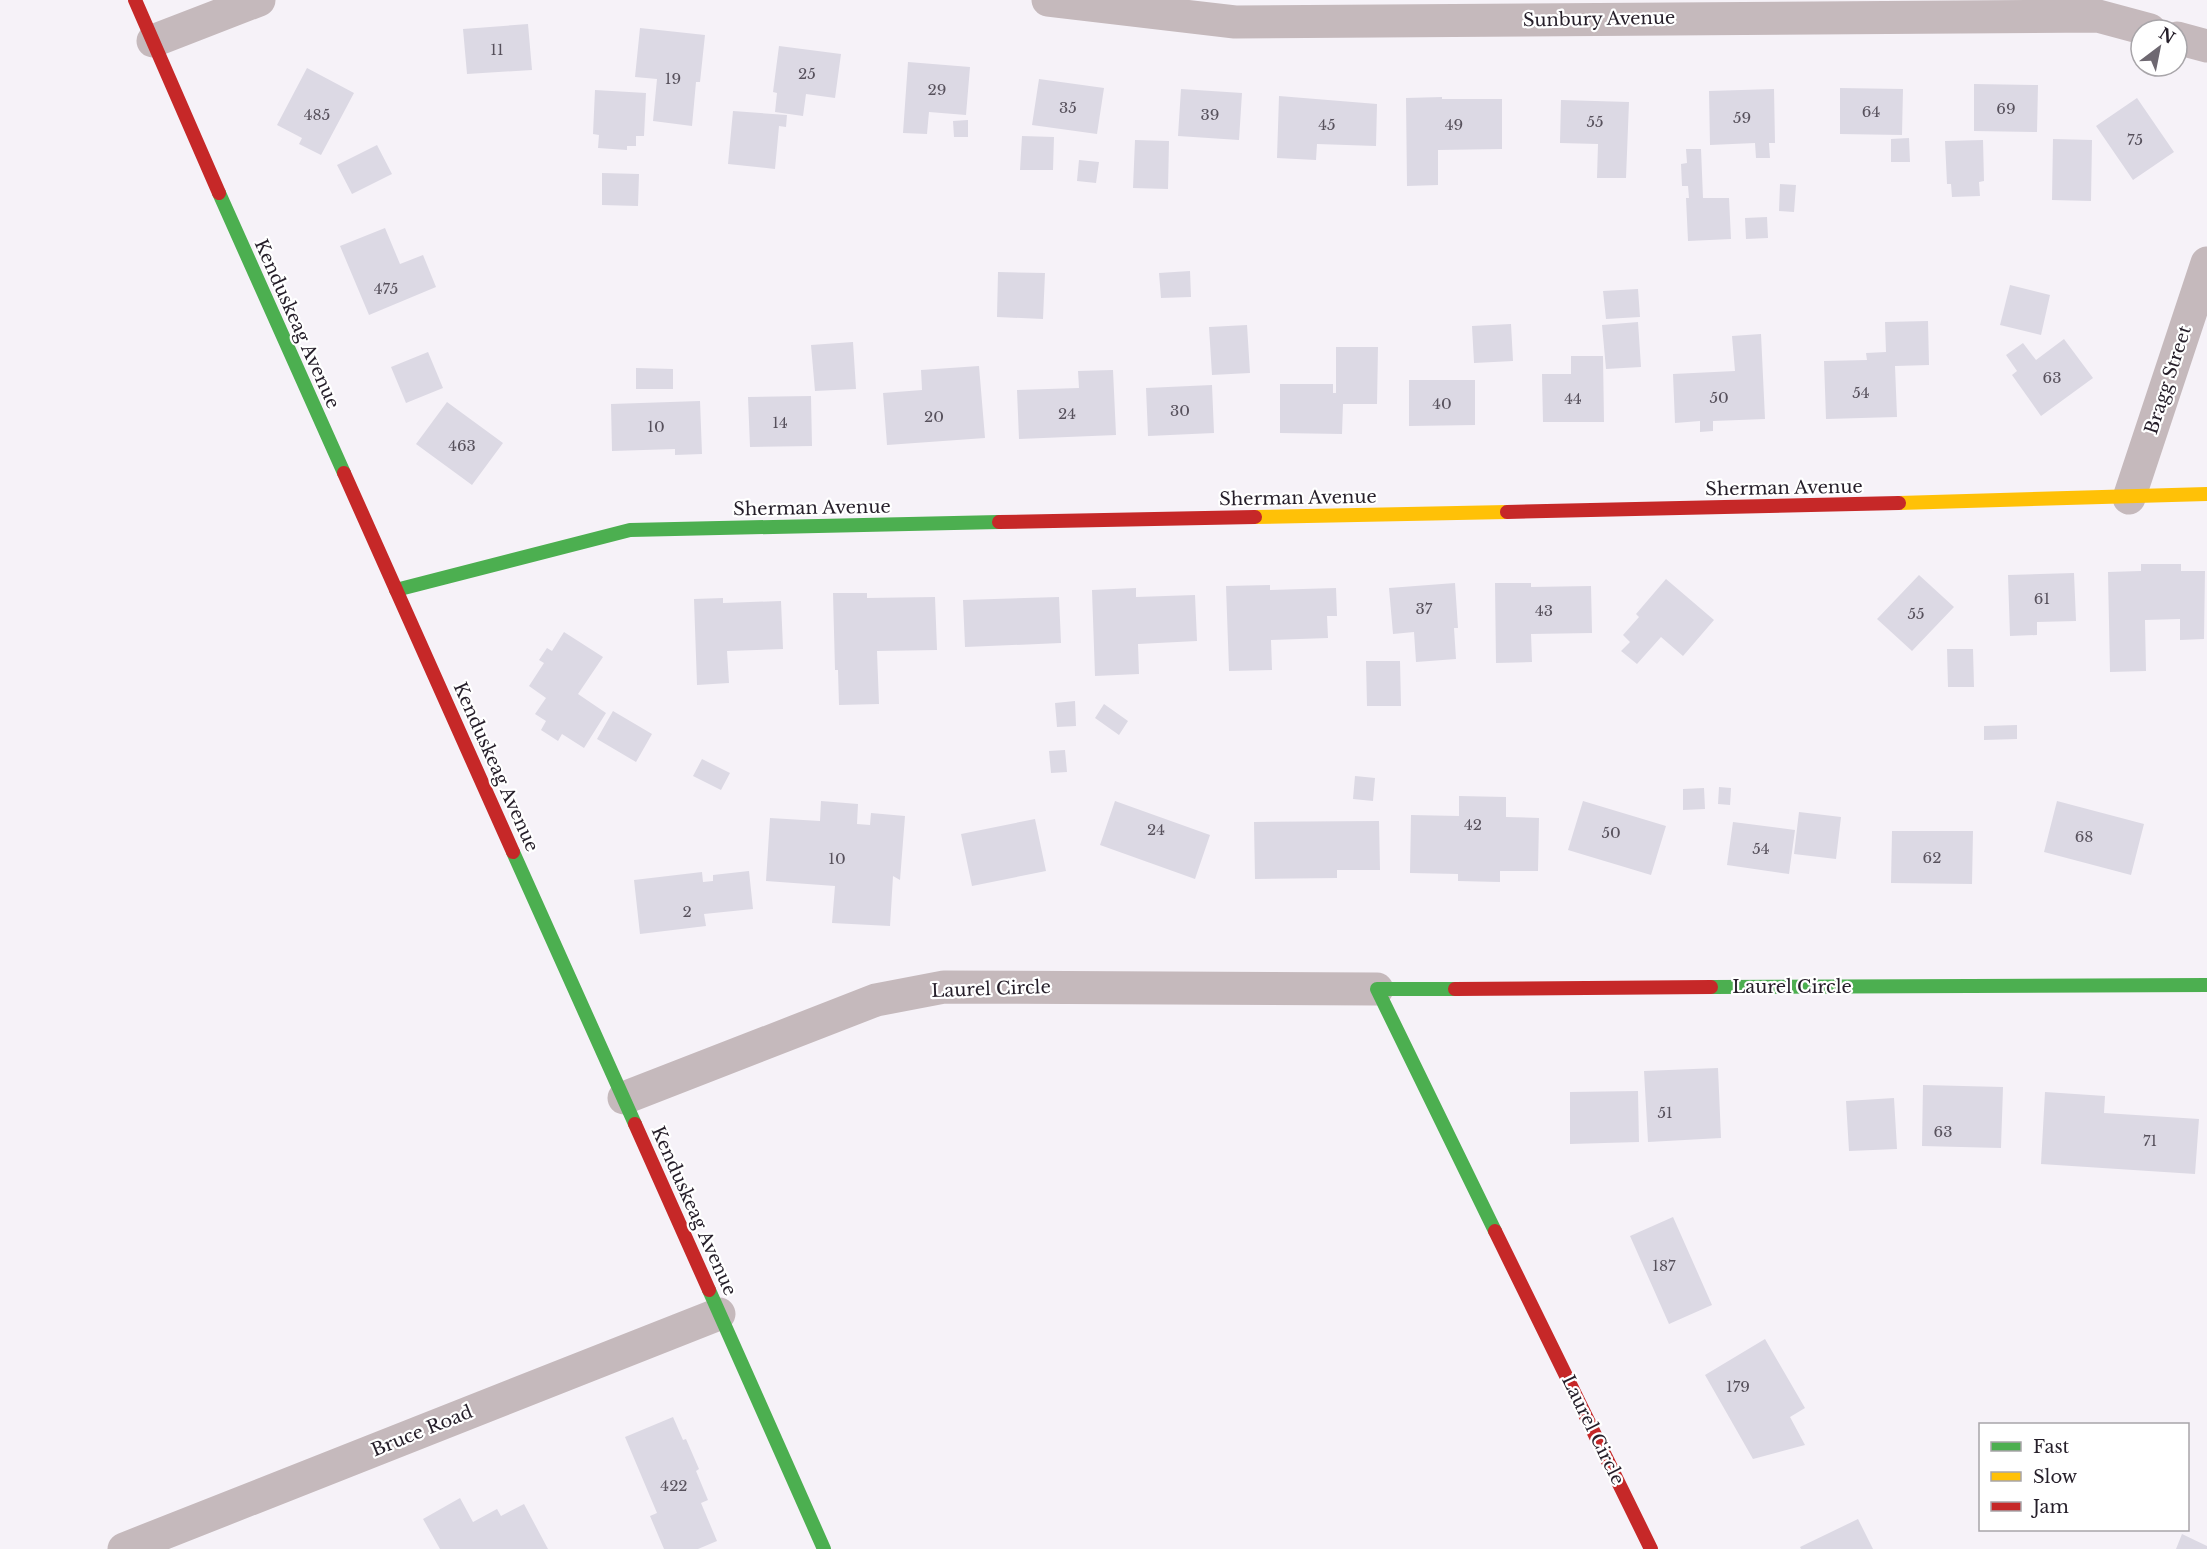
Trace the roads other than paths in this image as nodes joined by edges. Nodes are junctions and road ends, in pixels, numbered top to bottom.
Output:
1 (135, 0) edge
2 (259, 0) edge
3 (1048, 0) edge
4 (2129, 24) edge
5 (153, 41) junction
6 (2189, 41) edge
7 (2207, 46) edge
8 (2207, 263) edge
9 (2207, 494) edge
10 (2129, 498) junction
11 (396, 590) junction
12 (2207, 985) edge
13 (1377, 989) junction
14 (624, 1098) junction
15 (720, 1314) junction
16 (124, 1549) edge
17 (824, 1549) edge
18 (1651, 1549) edge

1 - 5 street, Kenduskeag Avenue
2 - 5 street
3 - 4 street, Sunbury Avenue
5 - 11 street, Kenduskeag Avenue
6 - 7 street
8 - 10 street, Bragg Street
9 - 10 street, Sherman Avenue
10 - 11 street, Sherman Avenue
11 - 14 street, Kenduskeag Avenue
12 - 13 street, Laurel Circle
13 - 14 street, Laurel Circle
13 - 18 street, Laurel Circle
14 - 15 street, Kenduskeag Avenue
15 - 16 street, Bruce Road
15 - 17 street, Kenduskeag Avenue

